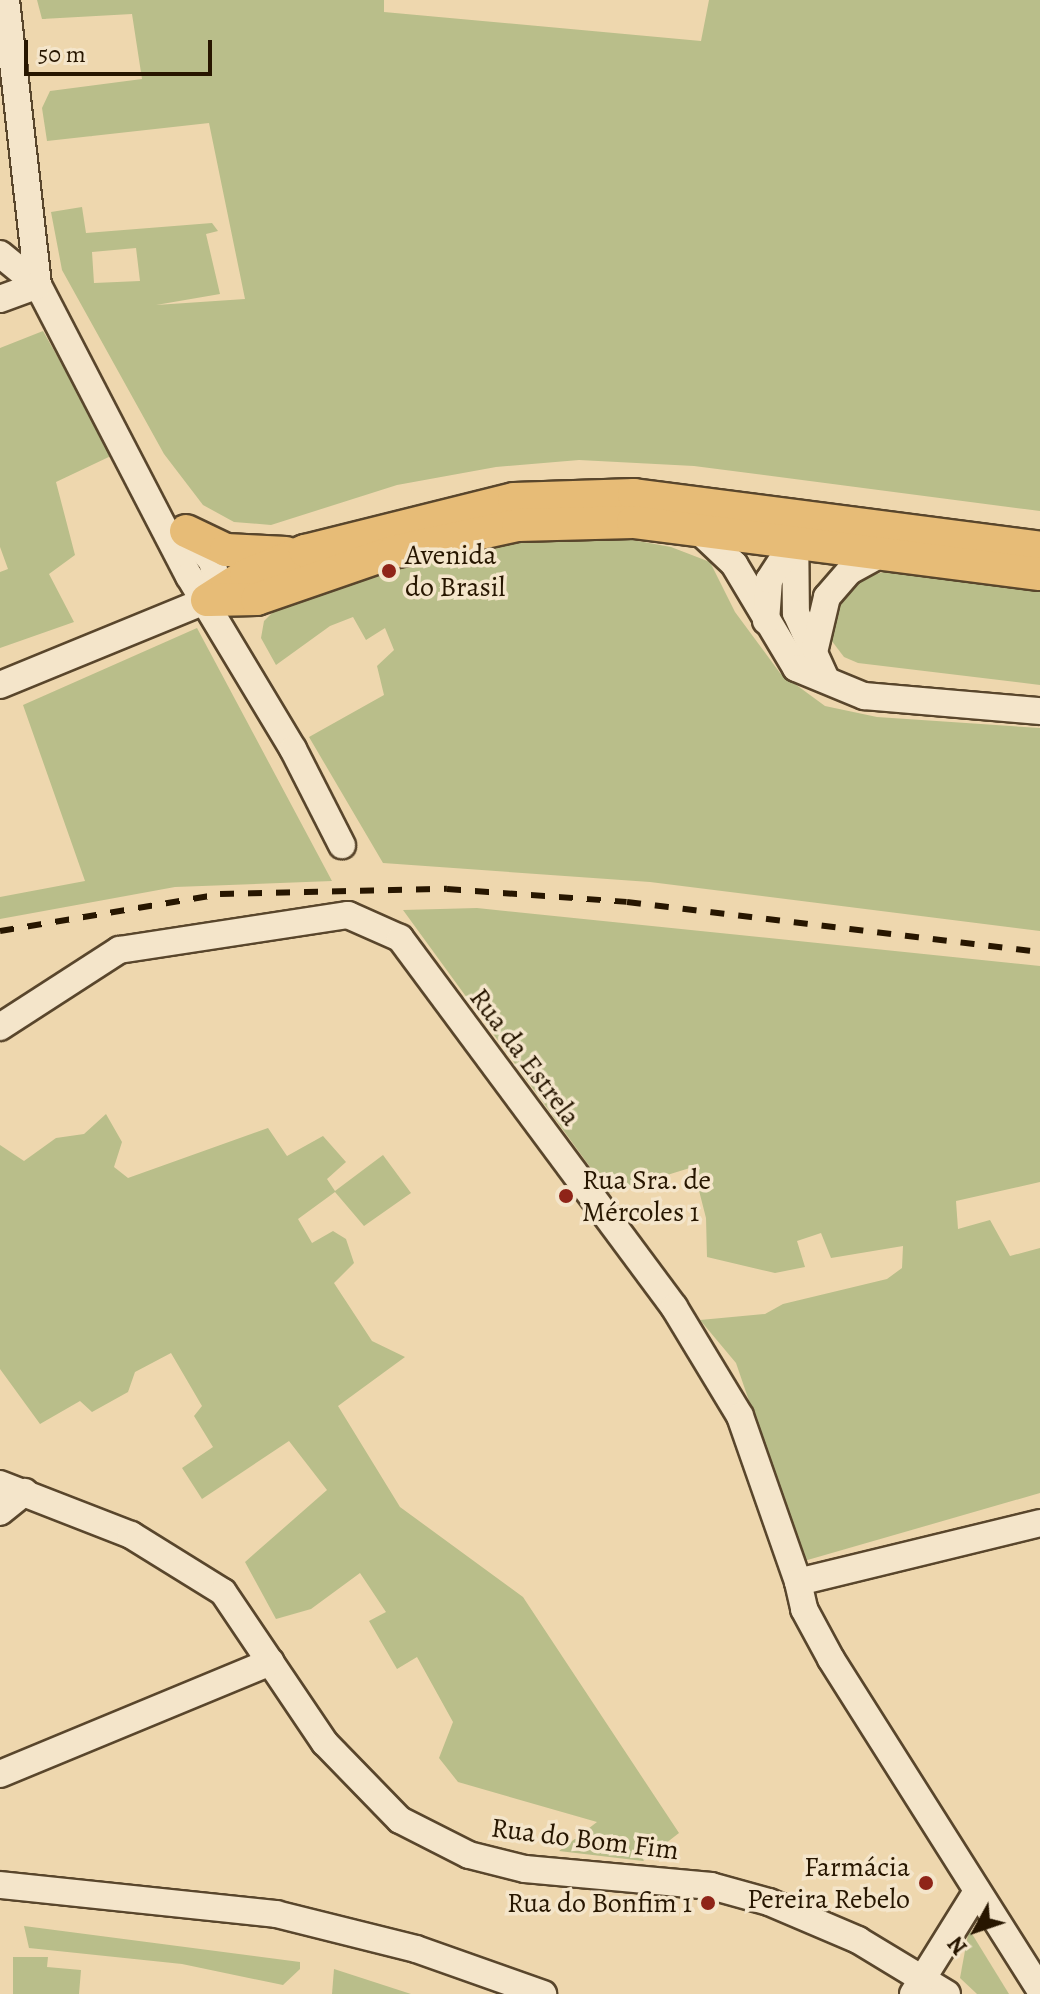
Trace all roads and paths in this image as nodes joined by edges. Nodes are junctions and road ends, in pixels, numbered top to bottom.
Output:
1 (6, 0) edge
2 (0, 254) edge
3 (38, 285) junction
4 (0, 299) edge
5 (139, 478) junction
6 (794, 529) junction
7 (698, 530) junction
8 (186, 531) junction
9 (1040, 548) edge
10 (305, 551) junction
11 (881, 554) junction
12 (1040, 574) edge
13 (207, 600) junction
14 (766, 621) junction
15 (815, 648) junction
16 (826, 679) junction
17 (0, 685) edge
18 (1040, 711) edge
19 (342, 845) dead end
20 (0, 1027) edge
21 (13, 1488) edge
22 (0, 1512) edge
23 (1040, 1523) edge
24 (798, 1582) junction
25 (271, 1662) junction
26 (0, 1774) edge
27 (0, 1885) edge
28 (977, 1891) junction
29 (918, 1986) edge
30 (1040, 1990) edge
31 (543, 1994) edge
32 (947, 1994) edge

1 - 3 street
2 - 3 street
3 - 4 street
3 - 5 street
5 - 8 street
5 - 13 street
6 - 7 main road
6 - 9 main road
6 - 10 main road
6 - 11 main road
6 - 14 street
6 - 15 street
7 - 13 main road
7 - 14 street
8 - 10 main road
8 - 13 street
10 - 13 main road
11 - 12 main road
11 - 15 street
13 - 17 street
13 - 19 street
14 - 16 street
15 - 16 street
16 - 18 street
20 - 24 street, Rua da Estrela
21 - 22 street
21 - 25 street, Rua do Bom Fim
23 - 24 street
24 - 28 street, Rua da Estrela
25 - 26 street
25 - 29 street, Rua do Bom Fim
27 - 31 street
28 - 29 street
28 - 30 street, Rua da Estrela
29 - 32 street, Rua do Bom Fim

